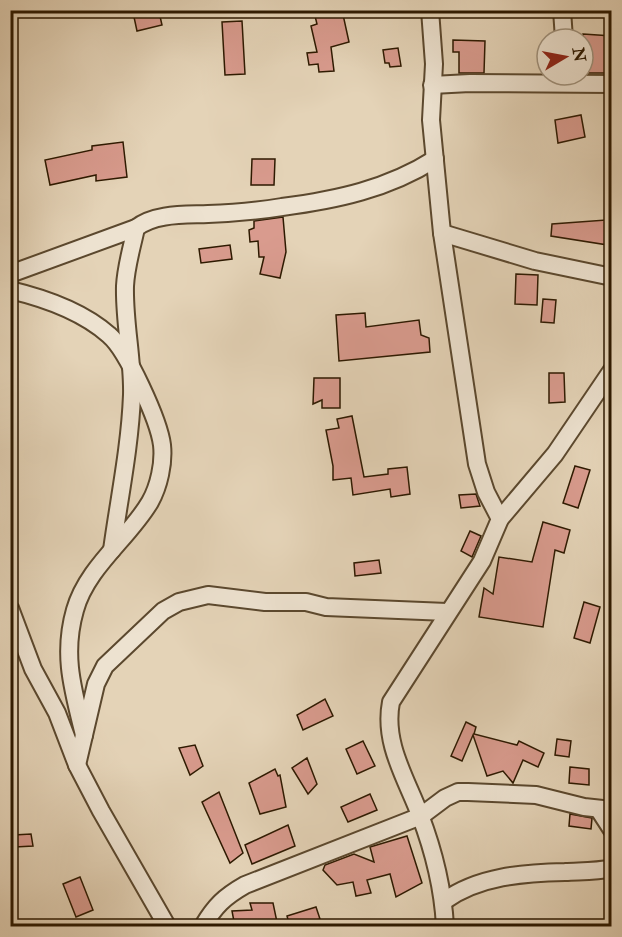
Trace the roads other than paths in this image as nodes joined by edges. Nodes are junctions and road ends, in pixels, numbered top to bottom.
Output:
1 (430, 10) edge
2 (562, 10) edge
3 (563, 27) edge
4 (535, 80) edge
5 (595, 82) edge
6 (612, 84) edge
7 (432, 86) junction
8 (435, 159) junction
9 (136, 228) junction
10 (442, 233) junction
11 (10, 274) edge
12 (612, 277) edge
13 (10, 290) edge
14 (132, 369) junction
15 (612, 370) edge
16 (500, 519) junction
17 (112, 550) junction
18 (10, 608) edge
19 (447, 612) junction
20 (84, 735) junction
21 (77, 765) junction
22 (605, 810) edge
23 (421, 816) junction
24 (612, 830) edge
25 (612, 868) edge
26 (444, 901) junction
27 (167, 927) edge
28 (203, 927) edge
29 (445, 927) edge

1 - 7 street
2 - 3 street
4 - 7 street
5 - 6 street
7 - 8 street
8 - 9 street
8 - 10 street
9 - 11 street
9 - 14 street
10 - 12 street
10 - 16 street
13 - 14 street
14 - 17 street
14 - 17 street
15 - 16 street
16 - 19 street
17 - 20 street
18 - 21 street
19 - 20 street
19 - 23 street
20 - 21 street
21 - 27 street
22 - 23 street
22 - 24 street
23 - 26 street
23 - 28 street
25 - 26 street
26 - 29 street

